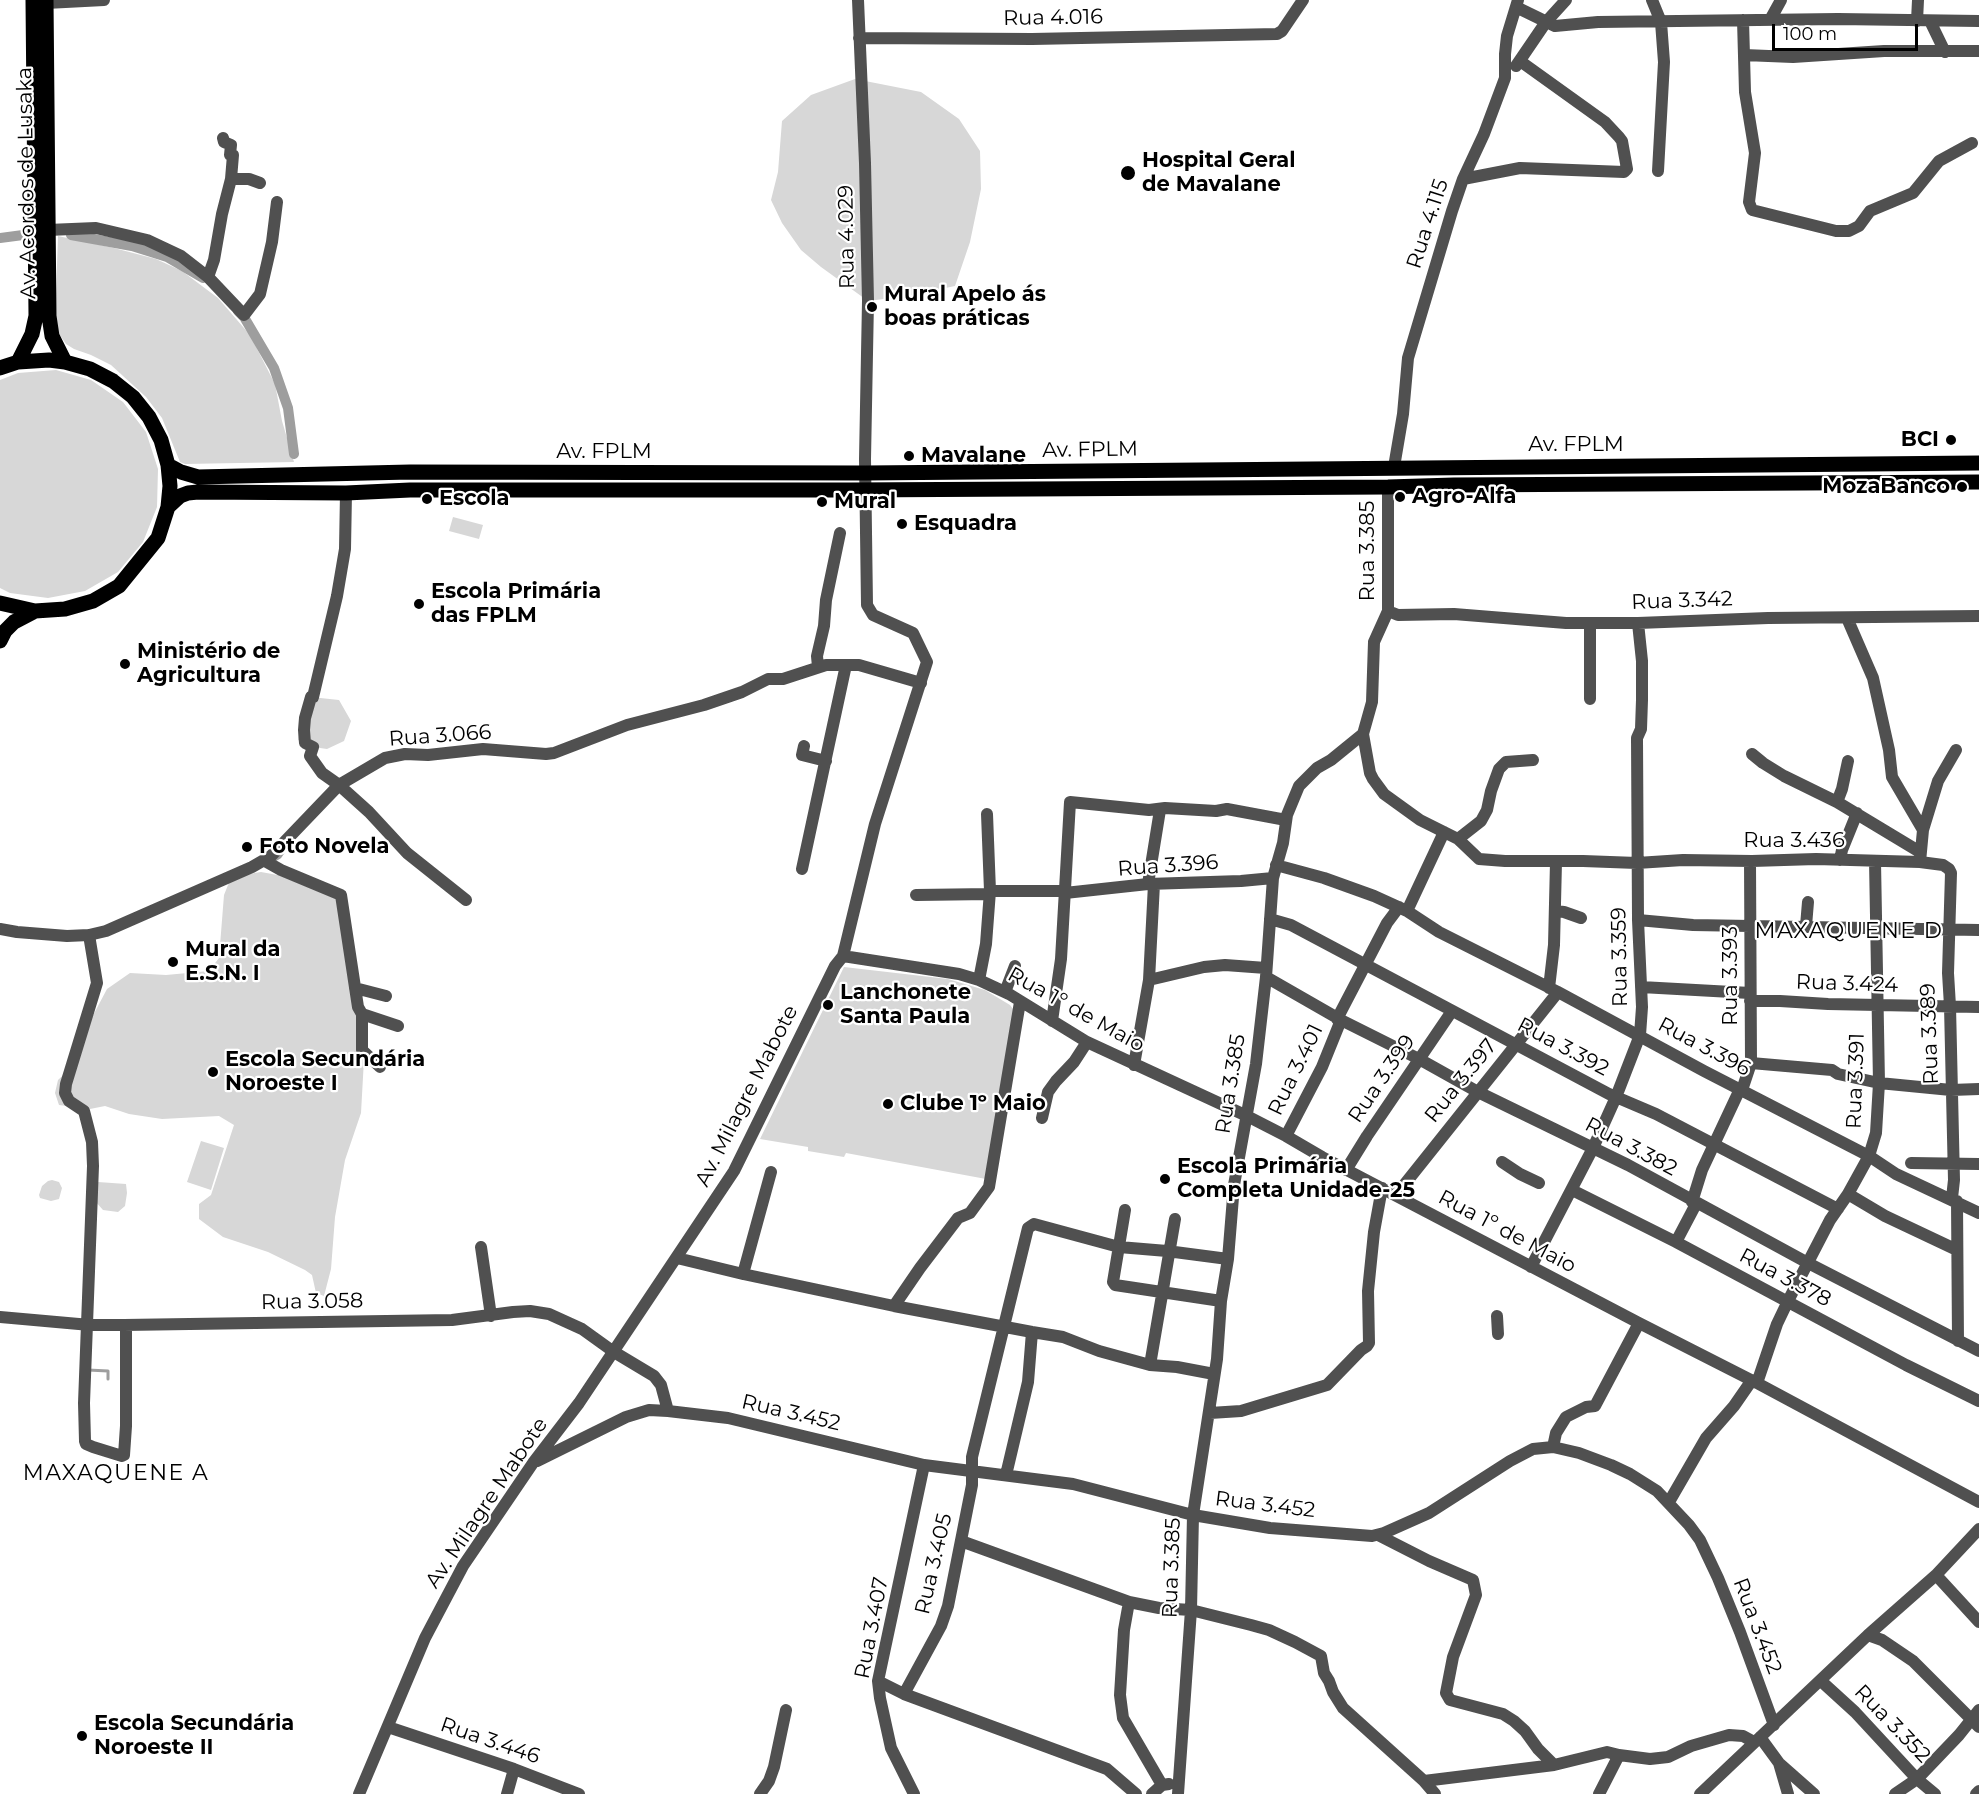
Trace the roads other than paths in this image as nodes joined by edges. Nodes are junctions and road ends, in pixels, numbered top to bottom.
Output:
1 (104, 0) edge
2 (858, 0) edge
3 (1303, 0) edge
4 (1566, 0) edge
5 (1652, 0) edge
6 (1781, 0) edge
7 (1918, 0) edge
8 (42, 1) edge
9 (1517, 4) edge
10 (1743, 20) junction
11 (1770, 20) junction
12 (1917, 21) junction
13 (1930, 21) junction
14 (1979, 21) edge
15 (1546, 22) junction
16 (1661, 22) junction
17 (859, 38) junction
18 (1979, 51) edge
19 (1945, 52) junction
20 (1744, 55) junction
21 (1520, 61) junction
22 (1505, 78) junction
23 (223, 138) dead end
24 (1972, 143) dead end
25 (1658, 171) dead end
26 (231, 179) junction
27 (1463, 179) junction
28 (260, 183) dead end
29 (277, 202) dead end
30 (48, 230) junction
31 (208, 277) junction
32 (18, 362) junction
33 (65, 362) junction
34 (0, 368) edge
35 (1979, 463) edge
36 (1896, 464) junction
37 (168, 465) junction
38 (1394, 467) junction
39 (1454, 467) junction
40 (865, 473) junction
41 (1979, 482) edge
42 (1897, 483) junction
43 (1454, 485) junction
44 (1388, 488) junction
45 (858, 490) junction
46 (346, 493) junction
47 (168, 507) junction
48 (840, 533) dead end
49 (0, 603) edge
50 (35, 611) junction
51 (1388, 611) junction
52 (1979, 616) edge
53 (1846, 618) junction
54 (1590, 623) junction
55 (1638, 623) junction
56 (0, 640) edge
57 (846, 665) junction
58 (818, 667) junction
59 (921, 683) junction
60 (1590, 699) dead end
61 (1363, 734) junction
62 (804, 746) dead end
63 (1956, 750) dead end
64 (1752, 754) dead end
65 (1533, 759) dead end
66 (826, 761) junction
67 (1848, 761) dead end
68 (339, 785) junction
69 (1837, 802) junction
70 (1160, 810) junction
71 (1857, 813) junction
72 (987, 814) dead end
73 (1286, 820) junction
74 (1923, 830) junction
75 (1444, 832) junction
76 (1458, 839) junction
77 (1920, 857) junction
78 (1840, 860) junction
79 (265, 861) junction
80 (1750, 861) junction
81 (1875, 861) junction
82 (1556, 862) junction
83 (1637, 863) junction
84 (802, 869) dead end
85 (1949, 869) joint
86 (1274, 871) junction
87 (1151, 884) junction
88 (1065, 892) junction
89 (990, 893) junction
90 (916, 895) dead end
91 (466, 900) dead end
92 (1808, 902) dead end
93 (1403, 909) junction
94 (1555, 911) junction
95 (1581, 918) dead end
96 (1270, 919) junction
97 (1638, 920) junction
98 (1750, 925) junction
99 (1806, 926) junction
100 (0, 928) edge
101 (1878, 928) junction
102 (1949, 930) junction
103 (1979, 930) edge
104 (89, 934) junction
105 (843, 956) junction
106 (1365, 965) junction
107 (1015, 966) dead end
108 (1266, 972) junction
109 (979, 980) junction
110 (1149, 980) junction
111 (1641, 987) junction
112 (355, 988) junction
113 (1553, 990) junction
114 (1005, 992) junction
115 (386, 996) dead end
116 (1750, 997) junction
117 (1020, 1002) junction
118 (1877, 1005) junction
119 (1950, 1006) junction
120 (1979, 1007) edge
121 (1452, 1011) junction
122 (362, 1014) junction
123 (1339, 1020) junction
124 (1052, 1021) junction
125 (398, 1026) dead end
126 (1640, 1035) junction
127 (1087, 1042) junction
128 (1516, 1044) junction
129 (1419, 1059) junction
130 (1751, 1063) junction
131 (1134, 1065) junction
132 (380, 1067) dead end
133 (1880, 1083) junction
134 (1741, 1089) junction
135 (1979, 1089) edge
136 (1951, 1090) junction
137 (1478, 1092) junction
138 (1616, 1097) junction
139 (1247, 1116) junction
140 (1041, 1119) dead end
141 (1286, 1136) junction
142 (1714, 1145) junction
143 (1593, 1148) junction
144 (1869, 1156) junction
145 (1502, 1162) dead end
146 (1911, 1163) dead end
147 (1953, 1164) junction
148 (1979, 1164) edge
149 (1346, 1170) junction
150 (771, 1172) dead end
151 (1539, 1183) dead end
152 (1382, 1188) junction
153 (1572, 1190) junction
154 (1848, 1194) junction
155 (1396, 1195) junction
156 (1954, 1200) junction
157 (1694, 1203) junction
158 (1838, 1209) junction
159 (1125, 1210) dead end
160 (1979, 1213) edge
161 (1175, 1219) dead end
162 (1676, 1242) junction
163 (481, 1247) dead end
164 (1119, 1247) junction
165 (1957, 1250) junction
166 (1170, 1251) junction
167 (677, 1258) junction
168 (1228, 1259) junction
169 (1808, 1263) junction
170 (1532, 1267) junction
171 (743, 1274) junction
172 (1163, 1293) junction
173 (1221, 1301) junction
174 (1788, 1301) junction
175 (894, 1306) junction
176 (491, 1316) junction
177 (1497, 1316) dead end
178 (0, 1317) edge
179 (1639, 1323) junction
180 (87, 1324) junction
181 (126, 1324) junction
182 (1003, 1326) junction
183 (1032, 1332) junction
184 (1498, 1334) dead end
185 (1958, 1341) junction
186 (1979, 1351) edge
187 (614, 1352) junction
188 (1150, 1365) junction
189 (1214, 1374) junction
190 (1754, 1382) junction
191 (1979, 1401) edge
192 (668, 1411) junction
193 (1210, 1413) junction
194 (1553, 1447) junction
195 (533, 1462) junction
196 (924, 1465) junction
197 (972, 1471) junction
198 (1006, 1475) junction
199 (1669, 1502) junction
200 (1979, 1502) edge
201 (1193, 1515) junction
202 (1979, 1529) edge
203 (1378, 1535) junction
204 (961, 1540) junction
205 (1936, 1575) junction
206 (1129, 1602) junction
207 (1191, 1610) junction
208 (1979, 1622) edge
209 (1868, 1635) junction
210 (1821, 1681) junction
211 (878, 1682) junction
212 (904, 1694) junction
213 (786, 1710) dead end
214 (1976, 1719) edge
215 (1774, 1725) junction
216 (388, 1727) junction
217 (1757, 1740) junction
218 (1619, 1755) junction
219 (1779, 1763) junction
220 (1554, 1765) junction
221 (514, 1769) junction
222 (1917, 1779) junction
223 (1424, 1781) junction
224 (1162, 1785) junction
225 (1179, 1789) edge
226 (359, 1794) edge
227 (507, 1794) edge
228 (579, 1794) edge
229 (760, 1794) edge
230 (914, 1794) edge
231 (1136, 1794) edge
232 (1152, 1794) edge
233 (1435, 1794) edge
234 (1599, 1794) edge
235 (1700, 1794) edge
236 (1788, 1794) edge
237 (1814, 1794) edge
238 (1895, 1794) edge
239 (1935, 1794) edge

1 - 8 street
2 - 17 street, Rua 4.029
3 - 17 street, Rua 4.016
4 - 15 street
5 - 16 street
6 - 11 street
7 - 12 street
8 - 30 main road, Av. Acordos de Lusaka
8 - 32 main road, Av. Acordos de Lusaka
9 - 15 street
9 - 22 street, Rua 4.115
10 - 11 street
10 - 16 street
10 - 20 street
11 - 12 street
12 - 13 street
13 - 14 street
13 - 19 street
15 - 16 street
15 - 21 street
16 - 25 street
17 - 40 street, Rua 4.029
18 - 19 street
19 - 20 street
20 - 24 street
21 - 22 street
21 - 27 street
22 - 27 street, Rua 4.115
23 - 26 street
26 - 28 street
26 - 31 street
27 - 38 street, Rua 4.115
29 - 31 street
30 - 31 street
30 - 33 main road, Av. Acordos de Lusaka
32 - 33 main road
32 - 34 main road
33 - 37 main road
35 - 36 main road, Av. FPLM
36 - 39 main road, Av. FPLM
36 - 42 main road
37 - 40 main road, Av. FPLM
37 - 47 main road
38 - 39 main road, Av. FPLM
38 - 40 main road, Av. FPLM
39 - 43 main road
40 - 45 street, Av. Milagre Mabote
41 - 42 main road, Av. FPLM
42 - 43 main road, Av. FPLM
43 - 44 main road, Av. FPLM
44 - 45 main road, Av. FPLM
44 - 51 street, Rua 3.385
45 - 46 main road, Av. FPLM
45 - 59 street, Av. Milagre Mabote
46 - 47 main road, Av. FPLM
46 - 68 street
47 - 50 main road
48 - 58 street
49 - 50 main road
50 - 56 main road
51 - 54 street, Rua 3.342
51 - 61 street, Rua 3.385
52 - 53 street, Rua 3.342
53 - 55 street, Rua 3.342
53 - 74 street
54 - 55 street, Rua 3.342
54 - 60 street
55 - 83 street, Rua 3.359
57 - 58 street, Rua 3.066
57 - 59 street, Rua 3.066
57 - 66 street
58 - 68 street, Rua 3.066
59 - 105 street, Av. Milagre Mabote
61 - 73 street, Rua 3.385
61 - 75 street, Rua 3.436
62 - 66 street
63 - 74 street
64 - 69 street
65 - 76 street
66 - 84 street
67 - 69 street
68 - 79 street, Rua 3.066
68 - 91 street
69 - 71 street
70 - 73 street
70 - 87 street
70 - 88 street
71 - 77 street
71 - 78 street
72 - 89 street
73 - 86 street, Rua 3.385
74 - 77 street
75 - 76 street, Rua 3.436
75 - 93 street, Rua 3.401
76 - 82 street, Rua 3.436
77 - 81 street, Rua 3.436
77 - 85 street, Rua 3.436
78 - 80 street, Rua 3.436
78 - 81 street, Rua 3.436
79 - 104 street, Rua 3.066
79 - 112 street
80 - 83 street, Rua 3.436
80 - 98 street, Rua 3.393
81 - 101 street, Rua 3.391
82 - 83 street, Rua 3.436
82 - 94 street
83 - 97 street, Rua 3.359
85 - 102 street, Rua 3.389
86 - 87 street, Rua 3.396
86 - 93 street, Rua 3.396
86 - 96 street, Rua 3.385
87 - 88 street, Rua 3.396
87 - 110 street
88 - 89 street, Rua 3.396
88 - 124 street
89 - 90 street, Rua 3.396
89 - 109 street
92 - 99 street
93 - 106 street, Rua 3.401
93 - 113 street, Rua 3.396
94 - 95 street
94 - 113 street
96 - 106 street, Rua 3.392
96 - 108 street, Rua 3.385
97 - 98 street
97 - 111 street, Rua 3.359
98 - 99 street
98 - 116 street, Rua 3.393
99 - 101 street
100 - 104 street, Rua 3.066
101 - 102 street
101 - 118 street, Rua 3.391
102 - 103 street
102 - 119 street, Rua 3.389
104 - 180 street
105 - 109 street, Rua 1º de Maio
105 - 167 street, Av. Milagre Mabote
106 - 121 street, Rua 3.392
106 - 123 street, Rua 3.401
107 - 114 street
108 - 110 street
108 - 123 street, Rua 3.382
108 - 139 street, Rua 3.385
109 - 114 street, Rua 1º de Maio
110 - 131 street
111 - 116 street, Rua 3.424
111 - 126 street, Rua 3.359
112 - 115 street
112 - 122 street
113 - 126 street, Rua 3.396
113 - 128 street, Rua 3.397
114 - 117 street, Rua 1º de Maio
116 - 118 street, Rua 3.424
116 - 130 street, Rua 3.393
117 - 124 street, Rua 1º de Maio
117 - 175 street
118 - 119 street, Rua 3.424
118 - 133 street, Rua 3.391
119 - 120 street, Rua 3.424
119 - 136 street, Rua 3.389
121 - 128 street, Rua 3.392
121 - 129 street, Rua 3.399
122 - 125 street
122 - 132 street
123 - 129 street, Rua 3.382
123 - 141 street, Rua 3.401
124 - 127 street, Rua 1º de Maio
126 - 134 street, Rua 3.396
126 - 138 street, Rua 3.359
127 - 131 street, Rua 1º de Maio
127 - 140 street
128 - 137 street, Rua 3.397
128 - 138 street, Rua 3.392
129 - 137 street, Rua 3.382
129 - 149 street, Rua 3.399
130 - 133 street
130 - 134 street, Rua 3.393
131 - 139 street, Rua 1º de Maio
133 - 136 street
133 - 144 street, Rua 3.391
134 - 142 street, Rua 3.393
134 - 144 street, Rua 3.396
135 - 136 street
136 - 147 street, Rua 3.389
137 - 143 street, Rua 3.382
137 - 155 street, Rua 3.397
138 - 142 street, Rua 3.392
138 - 143 street, Rua 3.359
139 - 141 street, Rua 1º de Maio
139 - 168 street, Rua 3.385
141 - 149 street, Rua 1º de Maio
142 - 157 street, Rua 3.393
142 - 158 street, Rua 3.392
143 - 153 street, Rua 3.359
143 - 157 street, Rua 3.382
144 - 154 street, Rua 3.391
144 - 156 street, Rua 3.396
145 - 151 street
146 - 147 street
147 - 148 street
147 - 156 street, Rua 3.389
149 - 152 street, Rua 1º de Maio
150 - 171 street
152 - 155 street, Rua 1º de Maio
152 - 193 street
153 - 162 street, Rua 3.378
153 - 170 street, Rua 3.359
154 - 158 street, Rua 3.391
154 - 165 street
155 - 170 street, Rua 1º de Maio
156 - 160 street, Rua 3.396
156 - 165 street, Rua 3.389
157 - 162 street, Rua 3.393
157 - 169 street, Rua 3.382
158 - 169 street, Rua 3.391
159 - 164 street
161 - 166 street
162 - 174 street, Rua 3.378
163 - 176 street
164 - 166 street
164 - 172 street
164 - 182 street, Rua 3.405
165 - 185 street, Rua 3.389
166 - 168 street
166 - 172 street
167 - 171 street
167 - 187 street, Av. Milagre Mabote
168 - 173 street, Rua 3.385
169 - 174 street, Rua 3.391
169 - 185 street, Rua 3.382
170 - 179 street, Rua 1º de Maio
171 - 175 street
172 - 173 street
172 - 188 street
173 - 189 street, Rua 3.385
174 - 190 street, Rua 3.391
174 - 191 street, Rua 3.378
175 - 182 street
176 - 181 street, Rua 3.058
176 - 187 street, Rua 3.058
177 - 184 street
178 - 180 street, Rua 3.058
179 - 190 street, Rua 1º de Maio
179 - 194 street
180 - 181 street, Rua 3.058
180 - 181 street
182 - 183 street
182 - 197 street, Rua 3.405
183 - 188 street
183 - 198 street
185 - 186 street, Rua 3.382
187 - 192 street
187 - 195 street, Av. Milagre Mabote
188 - 189 street
189 - 193 street, Rua 3.385
190 - 199 street, Rua 3.391
190 - 200 street, Rua 1º de Maio
192 - 195 street, Rua 3.452
192 - 196 street, Rua 3.452
193 - 201 street, Rua 3.385
194 - 199 street, Rua 3.452
194 - 203 street, Rua 3.452
195 - 216 street, Av. Milagre Mabote
196 - 197 street, Rua 3.452
196 - 211 street, Rua 3.407
197 - 198 street, Rua 3.452
197 - 204 street, Rua 3.405
198 - 201 street, Rua 3.452
199 - 215 street, Rua 3.452
201 - 203 street, Rua 3.452
201 - 207 street, Rua 3.385
202 - 205 street
203 - 220 street
204 - 206 street
204 - 212 street, Rua 3.405
205 - 208 street
205 - 209 street
206 - 207 street
206 - 224 street
207 - 223 street
207 - 225 street, Rua 3.385
209 - 210 street
209 - 214 street
210 - 215 street
210 - 222 street, Rua 3.352
211 - 212 street
211 - 230 street, Rua 3.407
212 - 231 street
213 - 229 street
214 - 222 street
215 - 217 street
216 - 221 street, Rua 3.446
216 - 226 street, Av. Milagre Mabote
217 - 218 street
217 - 219 street
217 - 235 street
218 - 220 street
218 - 234 street
219 - 236 street
219 - 237 street
220 - 223 street
221 - 227 street
221 - 228 street, Rua 3.446
222 - 238 street
222 - 239 street, Rua 3.352
223 - 233 street
224 - 225 street
224 - 232 street

